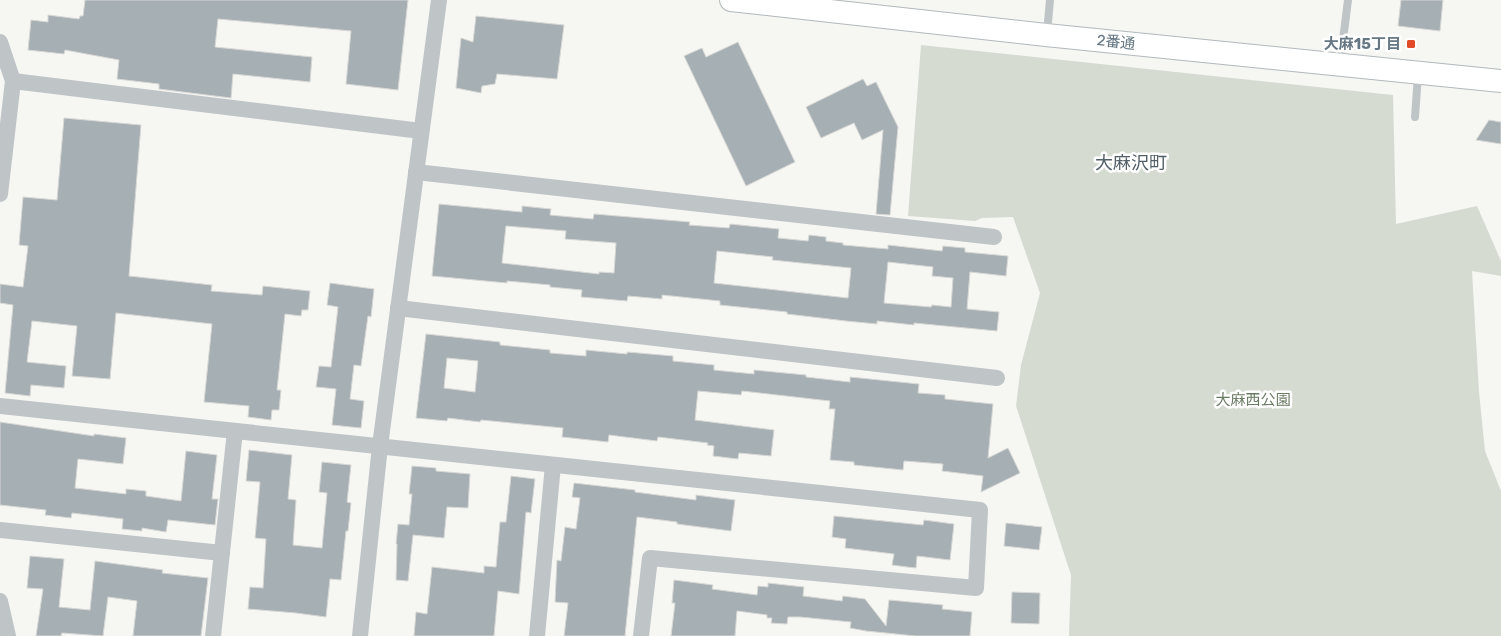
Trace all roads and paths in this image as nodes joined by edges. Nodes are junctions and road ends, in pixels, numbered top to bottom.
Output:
1 (438, 0) edge
2 (731, 0) edge
3 (1050, 0) edge
4 (1348, 0) edge
5 (1046, 35) junction
6 (0, 42) edge
7 (1340, 66) junction
8 (1418, 73) junction
9 (13, 81) junction
10 (1501, 81) edge
11 (1415, 116) dead end
12 (421, 130) junction
13 (416, 172) junction
14 (0, 194) edge
15 (994, 237) dead end
16 (398, 308) junction
17 (997, 378) dead end
18 (0, 406) edge
19 (236, 431) junction
20 (380, 446) junction
21 (553, 465) junction
22 (0, 530) edge
23 (222, 553) junction
24 (0, 601) edge
25 (8, 636) edge
26 (213, 636) edge
27 (360, 636) edge
28 (537, 636) edge
29 (641, 636) edge

1 - 12 street
2 - 5 street, 2番通
3 - 5 lane
4 - 7 lane
5 - 7 street, 2番通
6 - 9 street
7 - 8 street, 2番通
8 - 10 street, 2番通
8 - 11 lane
9 - 12 street
9 - 14 street
12 - 13 street
13 - 15 street
13 - 16 street
16 - 17 street
16 - 20 street
18 - 19 street
19 - 20 street
19 - 23 street
20 - 21 street
20 - 27 street
21 - 28 street
21 - 29 street
22 - 23 street
23 - 26 street
24 - 25 street

